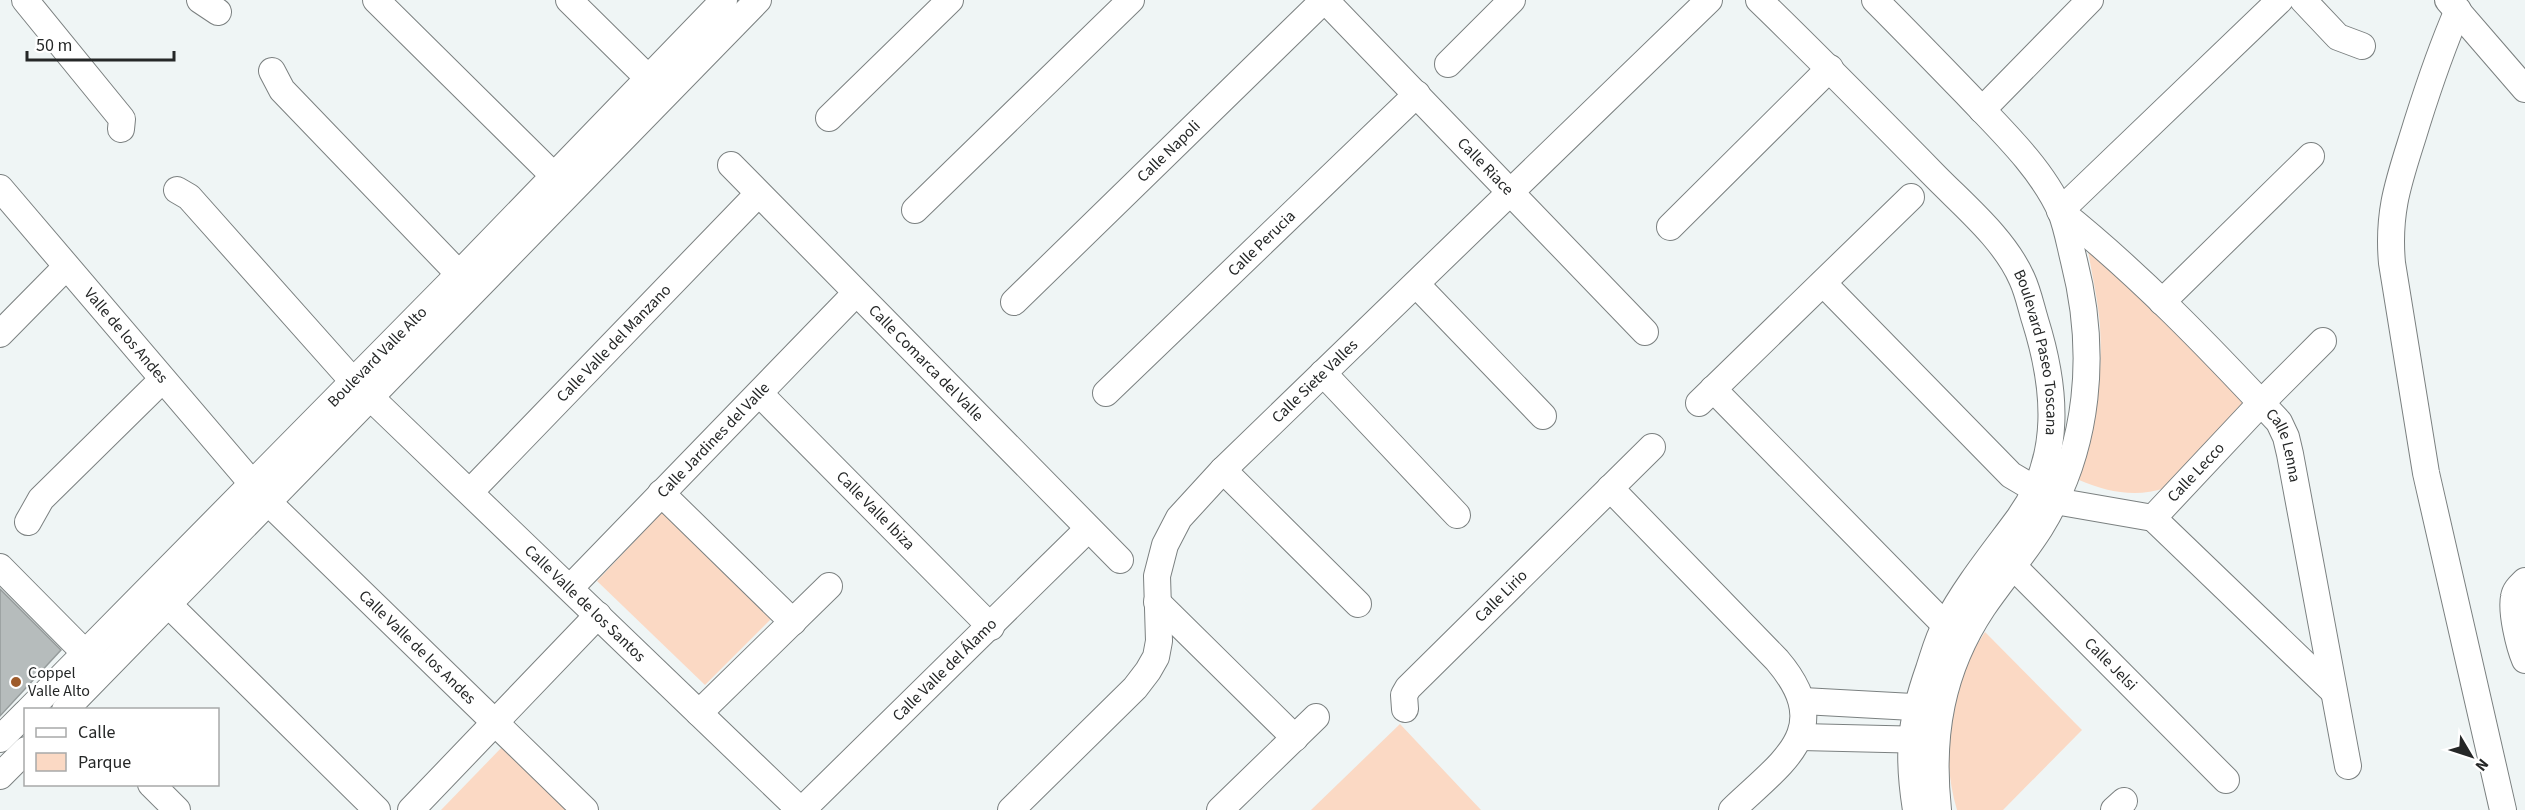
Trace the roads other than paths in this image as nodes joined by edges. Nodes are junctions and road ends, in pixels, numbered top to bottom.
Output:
1 (25, 0) edge
2 (376, 0) edge
3 (569, 0) edge
4 (724, 0) edge
5 (758, 0) edge
6 (950, 0) edge
7 (1131, 0) edge
8 (1324, 0) edge
9 (1512, 0) edge
10 (1709, 0) edge
11 (1759, 0) edge
12 (2090, 0) edge
13 (2280, 0) edge
14 (2303, 0) edge
15 (1888, 4) edge
16 (2453, 5) edge
17 (2362, 46) dead end
18 (1448, 64) dead end
19 (1830, 68) junction
20 (272, 71) dead end
21 (647, 77) junction
22 (2525, 89) edge
23 (1417, 93) junction
24 (1982, 110) junction
25 (829, 118) dead end
26 (121, 129) dead end
27 (2311, 156) dead end
28 (731, 165) dead end
29 (554, 176) junction
30 (0, 188) edge
31 (177, 190) dead end
32 (1511, 192) junction
33 (758, 194) junction
34 (1911, 197) dead end
35 (915, 210) dead end
36 (2060, 211) junction
37 (1670, 227) dead end
38 (66, 267) junction
39 (459, 274) junction
40 (1823, 283) junction
41 (1416, 284) junction
42 (856, 293) junction
43 (1014, 302) dead end
44 (2162, 302) junction
45 (1645, 332) dead end
46 (0, 334) edge
47 (2323, 340) dead end
48 (1323, 373) junction
49 (162, 380) junction
50 (361, 389) junction
51 (1106, 393) dead end
52 (760, 394) junction
53 (2261, 403) junction
54 (1543, 416) dead end
55 (1652, 447) dead end
56 (1223, 470) junction
57 (251, 483) junction
58 (1610, 488) junction
59 (470, 492) junction
60 (661, 493) junction
61 (2045, 496) junction
62 (268, 502) junction
63 (1457, 515) dead end
64 (2153, 518) junction
65 (28, 522) dead end
66 (1088, 529) junction
67 (1995, 548) junction
68 (1120, 560) dead end
69 (0, 567) edge
70 (2014, 567) junction
71 (2525, 581) edge
72 (829, 586) dead end
73 (570, 588) junction
74 (1157, 603) junction
75 (168, 604) junction
76 (1358, 604) dead end
77 (598, 615) junction
78 (793, 622) junction
79 (1945, 625) junction
80 (991, 627) junction
81 (84, 653) junction
82 (2525, 660) edge
83 (102, 671) junction
84 (2333, 691) junction
85 (1803, 701) junction
86 (31, 708) edge
87 (69, 708) edge
88 (1928, 708) junction
89 (1405, 709) dead end
90 (699, 712) junction
91 (24, 715) edge
92 (1316, 717) dead end
93 (495, 722) junction
94 (1801, 737) junction
95 (1295, 738) junction
96 (0, 740) edge
97 (1923, 740) junction
98 (24, 752) edge
99 (2348, 766) dead end
100 (0, 776) edge
101 (2226, 780) dead end
102 (153, 786) edge
103 (177, 810) edge
104 (377, 810) edge
105 (411, 810) edge
106 (585, 810) edge
107 (801, 810) edge
108 (1011, 810) edge
109 (1220, 810) edge
110 (1732, 810) edge
111 (1916, 810) edge
112 (1938, 810) edge
113 (2503, 810) edge

1 - 26 street
2 - 29 street
3 - 21 street
4 - 21 street, Boulevard Valle Alto
5 - 50 street, Boulevard Valle Alto
6 - 25 street
7 - 35 street
8 - 23 street, Calle Riace
8 - 43 street, Calle Napoli
9 - 18 street
10 - 32 street, Calle Siete Valles
11 - 19 street, Boulevard Paseo Toscana
12 - 24 street
13 - 36 street
14 - 17 street
15 - 24 street, Boulevard Paseo Toscana
16 - 22 street
16 - 113 street
19 - 37 street
19 - 61 street, Boulevard Paseo Toscana
20 - 39 street
21 - 29 street, Boulevard Valle Alto
23 - 32 street, Calle Riace
23 - 51 street, Calle Perucia
24 - 36 street, Boulevard Paseo Toscana
27 - 44 street
28 - 33 street, Calle Comarca del Valle
29 - 39 street, Boulevard Valle Alto
30 - 38 street, Valle de los Andes
31 - 50 street, Calle Valle de los Santos
32 - 41 street, Calle Siete Valles
32 - 45 street, Calle Riace
33 - 42 street, Calle Comarca del Valle
33 - 59 street, Calle Valle del Manzano
34 - 40 street
36 - 44 street, Calle Lenna
36 - 61 street, Boulevard Paseo Toscana
38 - 46 street
38 - 49 street, Valle de los Andes
39 - 50 street, Boulevard Valle Alto
40 - 61 street
40 - 79 street
41 - 48 street, Calle Siete Valles
41 - 54 street
42 - 52 street, Calle Jardines del Valle
42 - 66 street, Calle Comarca del Valle
44 - 53 street, Calle Lenna
47 - 53 street, Calle Lecco
48 - 56 street, Calle Siete Valles
48 - 63 street
49 - 57 street, Valle de los Andes
49 - 65 street
50 - 57 street, Boulevard Valle Alto
50 - 59 street, Calle Valle de los Santos
50 - 62 street, Boulevard Valle Alto
52 - 60 street, Calle Jardines del Valle
52 - 80 street, Calle Valle Ibiza
53 - 64 street, Calle Lecco
53 - 84 street, Calle Lenna
55 - 58 street, Calle Lirio
56 - 74 street, Calle Siete Valles
56 - 76 street
57 - 62 street, Calle Valle de los Andes
57 - 81 street, Boulevard Valle Alto
58 - 85 street
58 - 89 street, Calle Lirio
59 - 73 street, Calle Valle de los Santos
60 - 73 street, Calle Jardines del Valle
60 - 78 street
61 - 64 street, Calle Lecco
61 - 67 street, Boulevard Paseo Toscana
61 - 70 street, Boulevard Paseo Toscana
62 - 75 street, Boulevard Valle Alto
62 - 93 street, Calle Valle de los Andes
64 - 84 street
66 - 68 street, Calle Comarca del Valle
66 - 80 street, Calle Valle del Álamo
67 - 70 street, Calle Jelsi
67 - 79 street, Boulevard Paseo Toscana
69 - 81 street
70 - 88 street, Boulevard Paseo Toscana
70 - 101 street, Calle Jelsi
71 - 82 street
72 - 78 street
73 - 77 street, Calle Valle de los Santos
74 - 95 street
74 - 108 street, Calle Siete Valles
75 - 83 street, Boulevard Valle Alto
75 - 104 street
77 - 90 street, Calle Valle de los Santos
77 - 93 street
78 - 90 street
79 - 88 street, Boulevard Paseo Toscana
80 - 107 street, Calle Valle del Álamo
81 - 83 street
81 - 86 street, Boulevard Valle Alto
83 - 87 street, Boulevard Valle Alto
84 - 99 street, Calle Lenna
85 - 88 street
85 - 94 street
88 - 97 street, Boulevard Paseo Toscana
90 - 107 street, Calle Valle de los Santos
91 - 96 street
92 - 95 street
93 - 105 street
93 - 106 street, Calle Valle de los Andes
94 - 97 street
94 - 110 street
95 - 109 street
97 - 111 street, Boulevard Paseo Toscana
97 - 112 street, Boulevard Paseo Toscana
98 - 100 street
102 - 103 street

